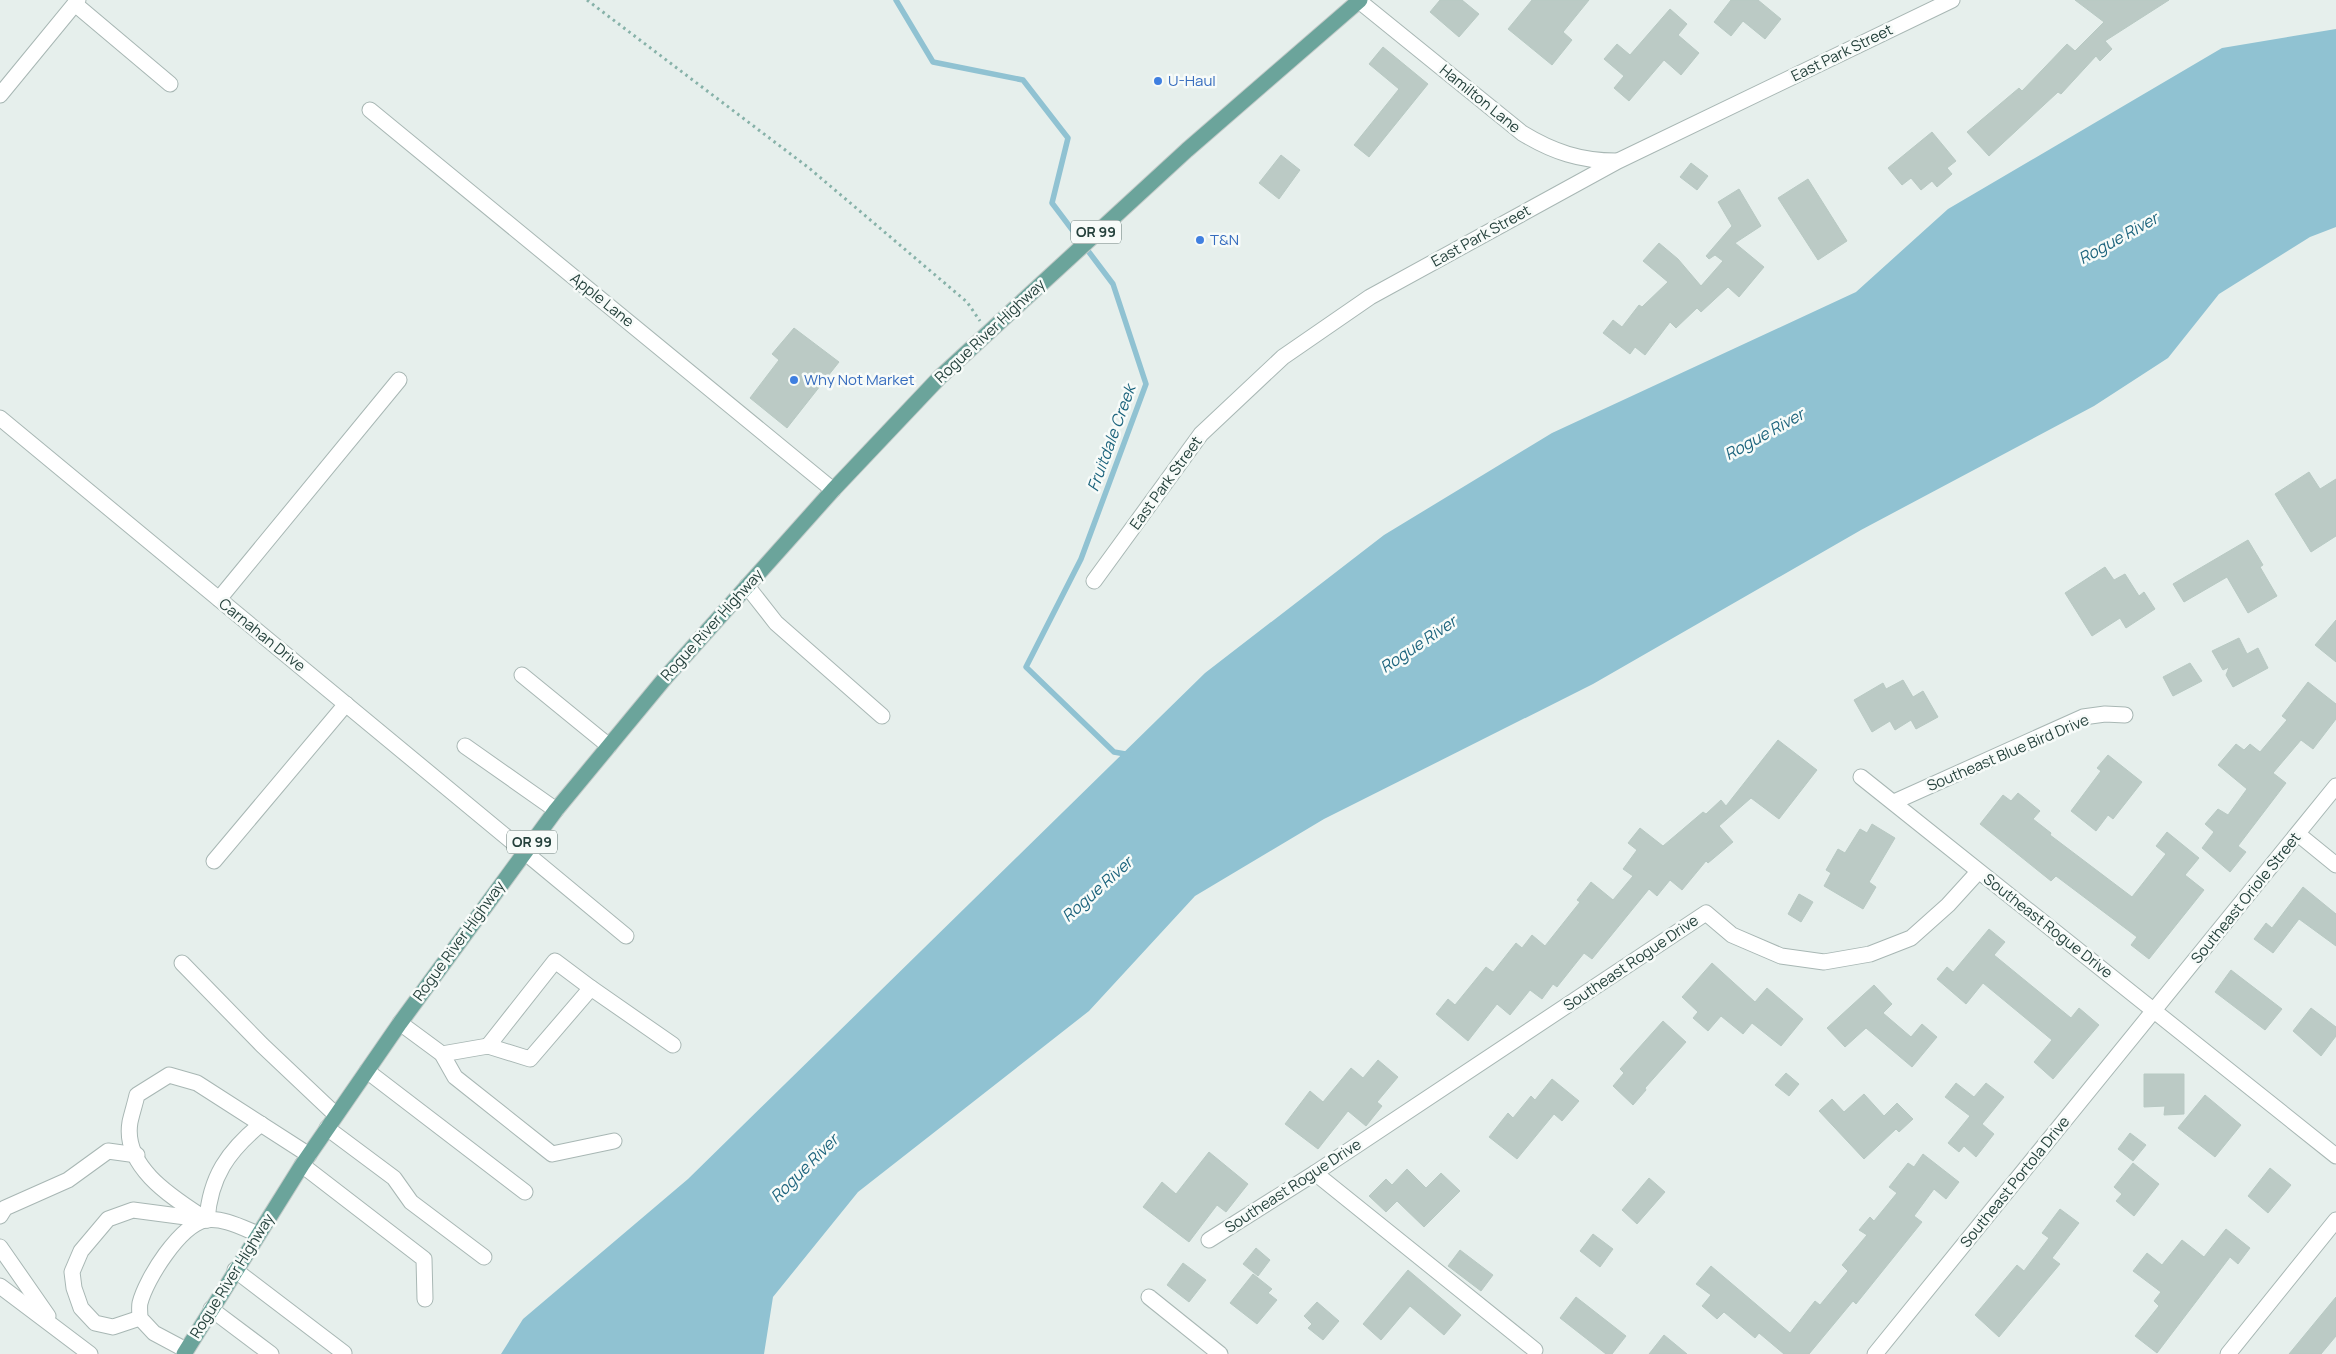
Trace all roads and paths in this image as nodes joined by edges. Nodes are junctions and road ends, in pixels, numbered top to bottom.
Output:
1 (587, 0) edge
2 (1359, 0) edge
3 (1952, 0) edge
4 (76, 2) edge
5 (170, 84) dead end
6 (0, 95) edge
7 (370, 110) dead end
8 (1618, 161) junction
9 (987, 331) junction
10 (399, 380) dead end
11 (0, 418) edge
12 (833, 490) junction
13 (1094, 582) dead end
14 (747, 586) junction
15 (218, 599) junction
16 (522, 675) dead end
17 (346, 704) junction
18 (2125, 715) dead end
19 (882, 716) dead end
20 (465, 746) dead end
21 (609, 746) junction
22 (1861, 776) dead end
23 (2336, 786) edge
24 (1894, 802) junction
25 (556, 810) junction
26 (2298, 834) junction
27 (524, 852) junction
28 (214, 861) dead end
29 (2336, 864) edge
30 (1978, 872) junction
31 (626, 936) dead end
32 (182, 963) dead end
33 (591, 988) junction
34 (2155, 1010) junction
35 (400, 1023) junction
36 (673, 1044) dead end
37 (488, 1046) junction
38 (442, 1054) junction
39 (367, 1071) junction
40 (336, 1115) junction
41 (261, 1124) junction
42 (328, 1128) junction
43 (614, 1141) dead end
44 (137, 1155) junction
45 (2336, 1156) edge
46 (306, 1160) junction
47 (1315, 1173) junction
48 (525, 1192) dead end
49 (0, 1216) edge
50 (207, 1220) junction
51 (2336, 1220) edge
52 (258, 1234) junction
53 (1210, 1240) dead end
54 (0, 1247) edge
55 (484, 1257) dead end
56 (235, 1270) junction
57 (0, 1286) edge
58 (1148, 1297) dead end
59 (425, 1299) dead end
60 (211, 1309) junction
61 (140, 1318) junction
62 (58, 1330) junction
63 (1535, 1350) dead end
64 (185, 1352) edge
65 (344, 1353) edge
66 (90, 1354) edge
67 (270, 1354) edge
68 (1220, 1354) edge
69 (1876, 1354) edge
70 (2228, 1354) edge

1 - 9 path
2 - 8 street, Hamilton Lane
2 - 9 main road, Rogue River Highway / OR 99
3 - 8 street, East Park Street
4 - 5 street
4 - 6 street
7 - 12 street, Apple Lane
8 - 13 street, East Park Street
9 - 12 main road, Rogue River Highway / OR 99
10 - 15 street
11 - 15 street, Carnahan Drive
12 - 14 main road, Rogue River Highway / OR 99
14 - 19 street
14 - 21 main road, Rogue River Highway / OR 99
15 - 17 street, Carnahan Drive
16 - 21 street
17 - 27 street, Carnahan Drive
17 - 28 street
18 - 24 street, Southeast Blue Bird Drive
20 - 25 street
21 - 25 main road, Rogue River Highway / OR 99
22 - 24 street
23 - 26 street, Southeast Oriole Street
24 - 30 street
25 - 27 main road, Rogue River Highway / OR 99
26 - 29 street
26 - 34 street, Southeast Oriole Street
27 - 31 street, Carnahan Drive
27 - 35 main road, Rogue River Highway / OR 99
30 - 34 street, Southeast Rogue Drive
30 - 47 street, Southeast Rogue Drive
32 - 40 street
33 - 36 street
33 - 37 street
33 - 37 street
34 - 45 street, Southeast Rogue Drive
34 - 69 street, Southeast Portola Drive
35 - 38 street
35 - 39 main road, Rogue River Highway / OR 99
37 - 38 street
38 - 43 street
39 - 40 main road, Rogue River Highway / OR 99
39 - 48 street
40 - 42 main road, Rogue River Highway / OR 99
41 - 44 street
41 - 46 street
41 - 50 street
42 - 46 main road, Rogue River Highway / OR 99
42 - 55 street
44 - 49 street
44 - 50 street
46 - 52 main road, Rogue River Highway / OR 99
46 - 59 street
47 - 53 street, Southeast Rogue Drive
47 - 63 street
50 - 52 street
50 - 61 street
50 - 61 street
51 - 70 street
52 - 56 main road, Rogue River Highway / OR 99
54 - 62 street
56 - 60 main road, Rogue River Highway / OR 99
56 - 65 street
57 - 62 street
58 - 68 street
60 - 64 main road, Rogue River Highway / OR 99
60 - 67 street
61 - 64 street
62 - 66 street

